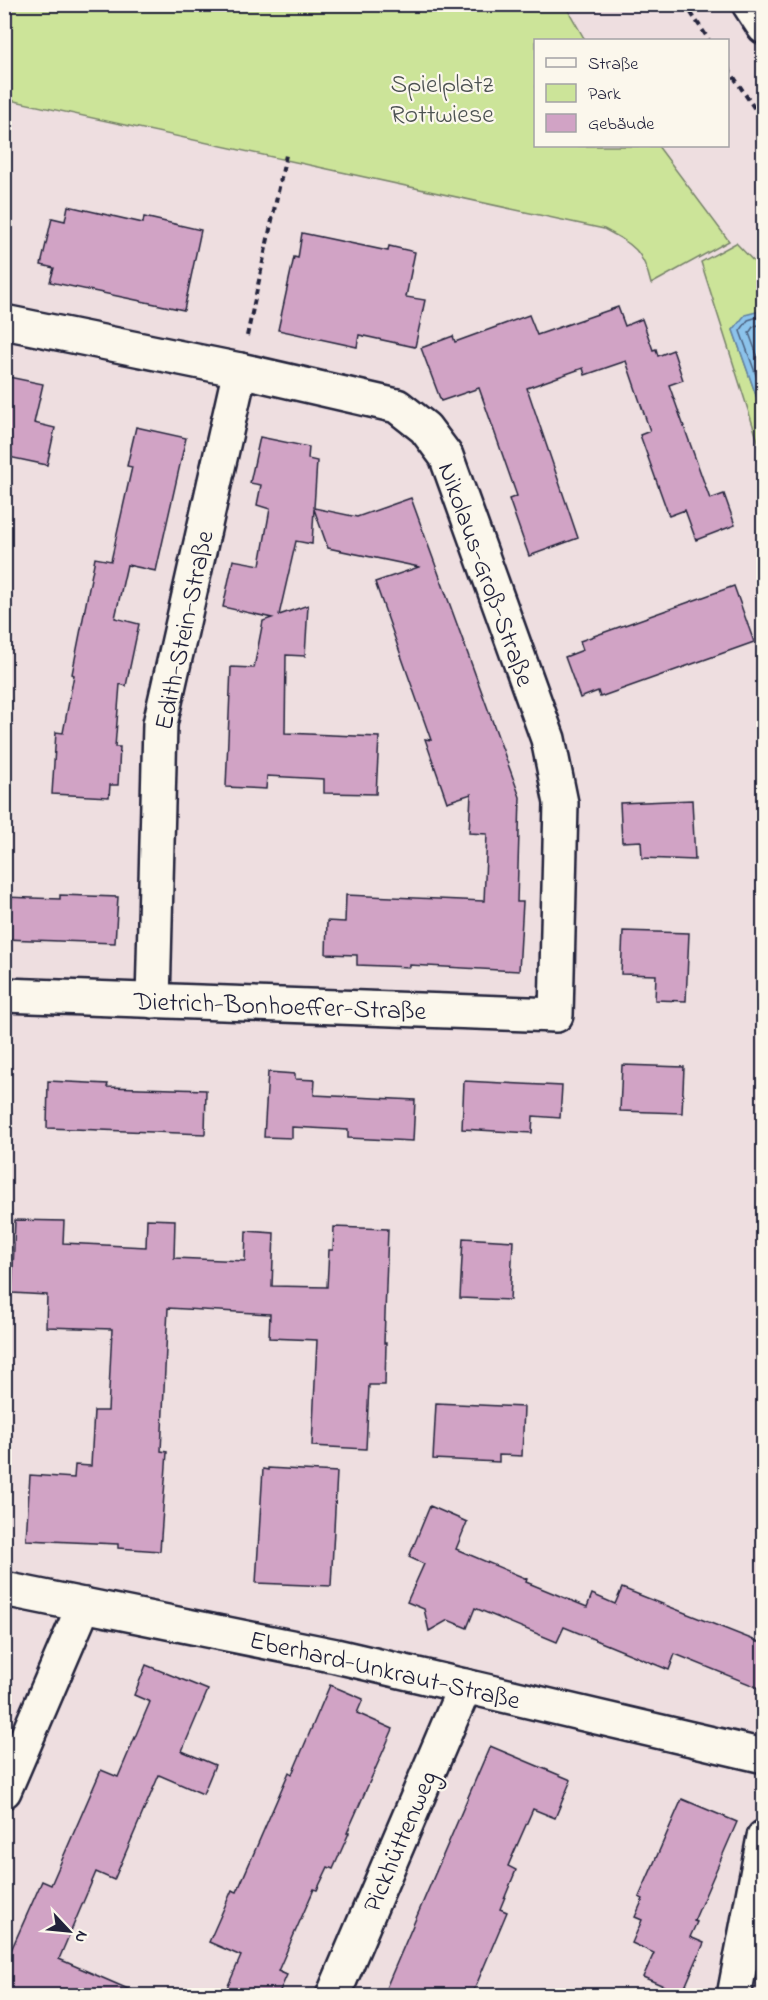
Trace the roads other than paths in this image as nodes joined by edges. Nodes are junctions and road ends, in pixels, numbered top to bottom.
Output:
1 (749, 4) edge
2 (764, 27) edge
3 (4, 322) edge
4 (240, 370) junction
5 (4, 995) edge
6 (153, 1002) junction
7 (556, 1015) joint
8 (4, 1589) edge
9 (84, 1605) junction
10 (465, 1686) junction
11 (764, 1756) edge
12 (4, 1791) edge
13 (764, 1837) edge
14 (333, 1995) edge
15 (734, 1995) edge

1 - 2 street
3 - 4 street, Nikolaus-Groß-Straße
4 - 6 street, Edith-Stein-Straße
4 - 7 street, Nikolaus-Groß-Straße
5 - 6 street, Dietrich-Bonhoeffer-Straße
6 - 7 street, Dietrich-Bonhoeffer-Straße
8 - 9 street, Eberhard-Unkraut-Straße
9 - 10 street, Eberhard-Unkraut-Straße
9 - 12 street
10 - 11 street, Eberhard-Unkraut-Straße
10 - 14 street, Pickhüttenweg
13 - 15 street

